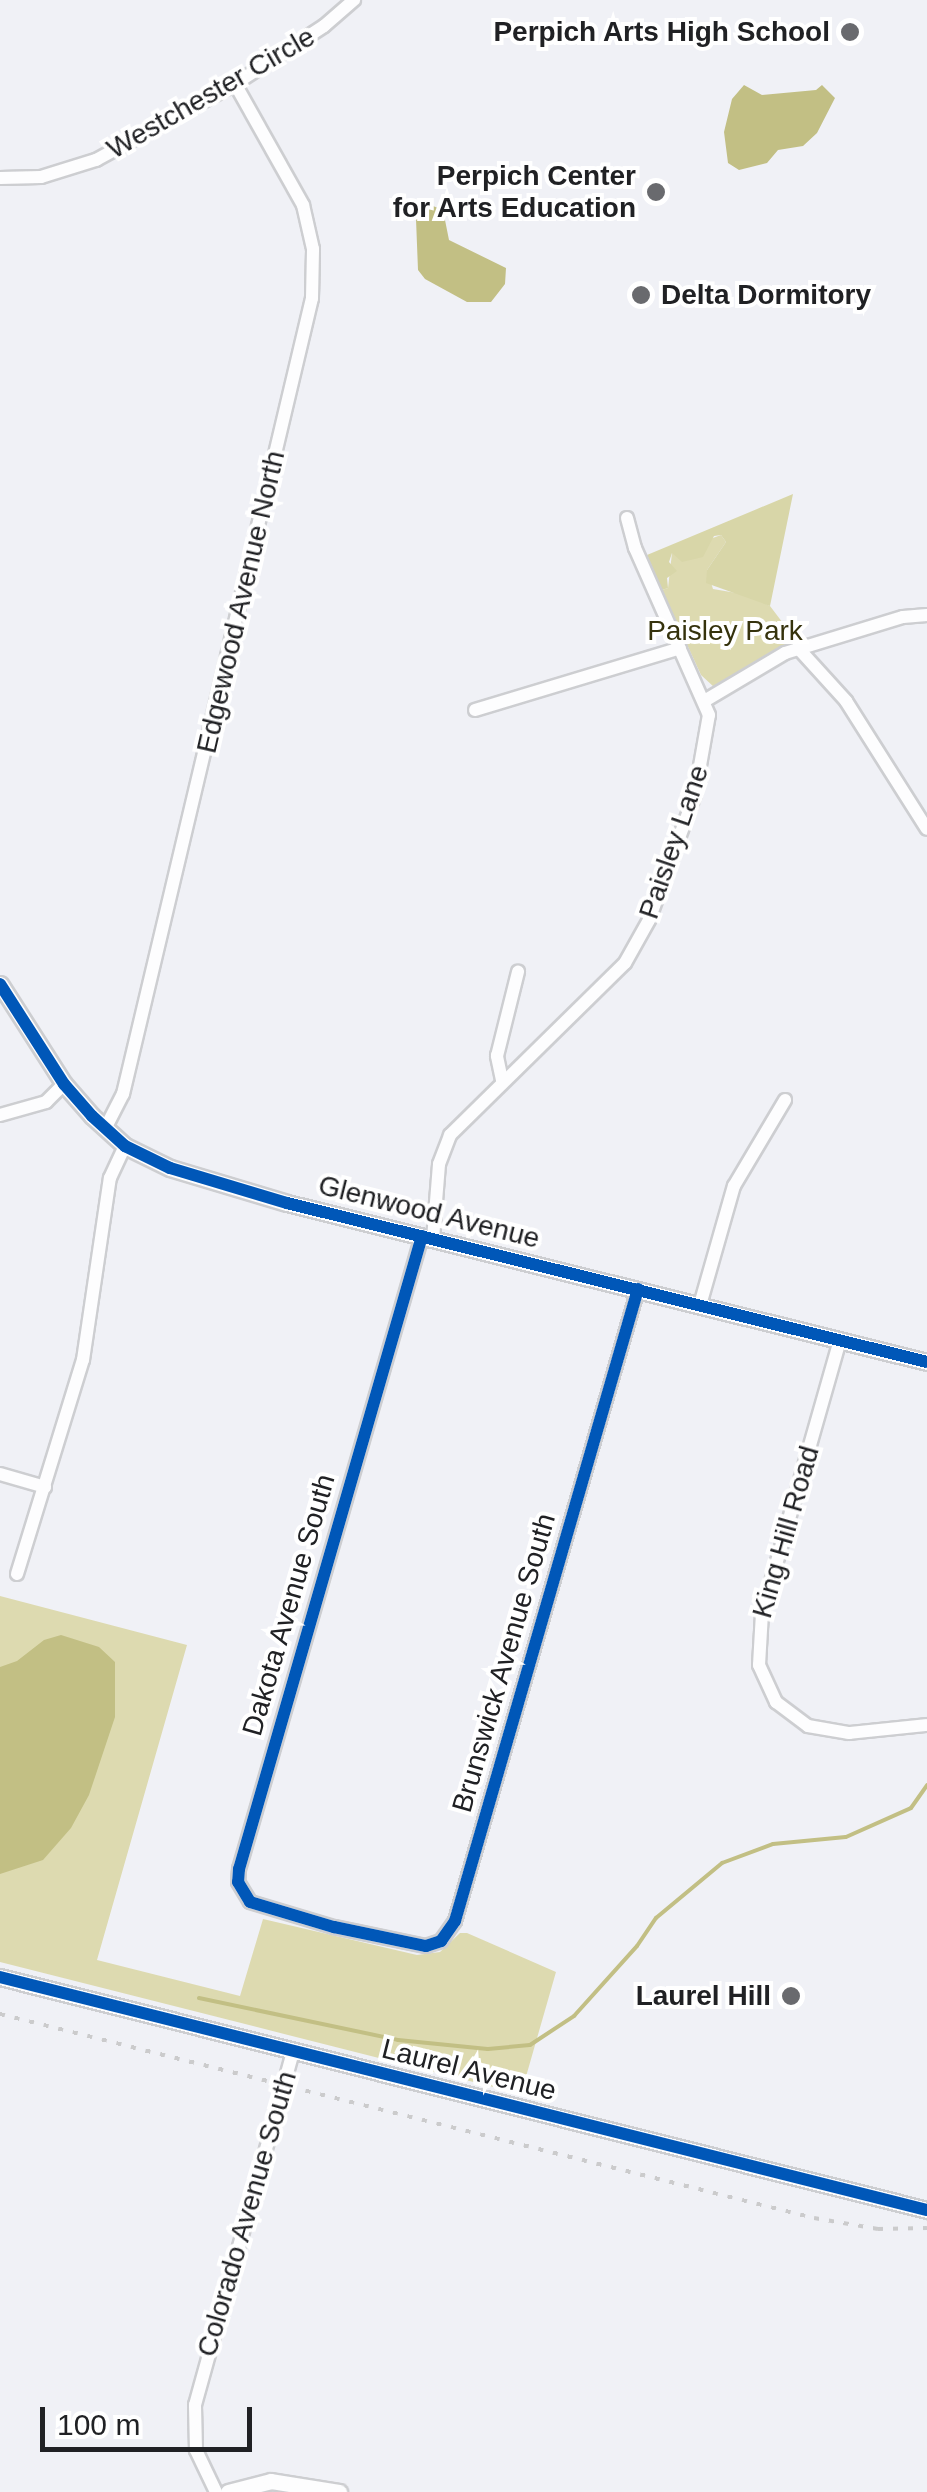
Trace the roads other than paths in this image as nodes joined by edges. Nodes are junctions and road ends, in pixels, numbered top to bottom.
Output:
1 (354, 0) edge
2 (235, 84) junction
3 (0, 178) edge
4 (627, 518) dead end
5 (927, 615) edge
6 (680, 648) junction
7 (798, 648) junction
8 (706, 700) junction
9 (475, 710) dead end
10 (927, 829) edge
11 (518, 972) dead end
12 (0, 984) edge
13 (502, 1080) junction
14 (64, 1084) junction
15 (785, 1100) dead end
16 (0, 1115) edge
17 (105, 1130) junction
18 (125, 1146) junction
19 (427, 1237) junction
20 (638, 1290) junction
21 (700, 1304) junction
22 (840, 1340) junction
23 (927, 1362) edge
24 (0, 1474) edge
25 (46, 1487) junction
26 (17, 1574) dead end
27 (927, 1725) edge
28 (334, 1928) joint
29 (0, 1978) edge
30 (293, 2052) junction
31 (927, 2210) edge
32 (216, 2492) edge
33 (228, 2492) edge
34 (339, 2492) edge

1 - 2 street, Westchester Circle
2 - 3 street, Westchester Circle
2 - 17 street, Edgewood Avenue North
4 - 6 street, Paisley Lane
5 - 7 street
6 - 8 street, Paisley Lane
6 - 9 street
7 - 8 street
7 - 10 street
8 - 13 street, Paisley Lane
11 - 13 street
12 - 14 street, Glenwood Avenue
13 - 19 street, Paisley Lane
14 - 16 street
14 - 17 street, Glenwood Avenue
15 - 21 street
17 - 18 street, Glenwood Avenue
18 - 19 street, Glenwood Avenue
18 - 25 street
19 - 20 street, Glenwood Avenue
19 - 28 street, Dakota Avenue South
20 - 21 street, Glenwood Avenue
20 - 28 street, Brunswick Avenue South
21 - 22 street, Glenwood Avenue
22 - 23 street, Glenwood Avenue
22 - 27 street, King Hill Road
24 - 25 street
25 - 26 street
29 - 30 street, Laurel Avenue
30 - 31 street, Laurel Avenue
30 - 32 street, Colorado Avenue South
33 - 34 street

